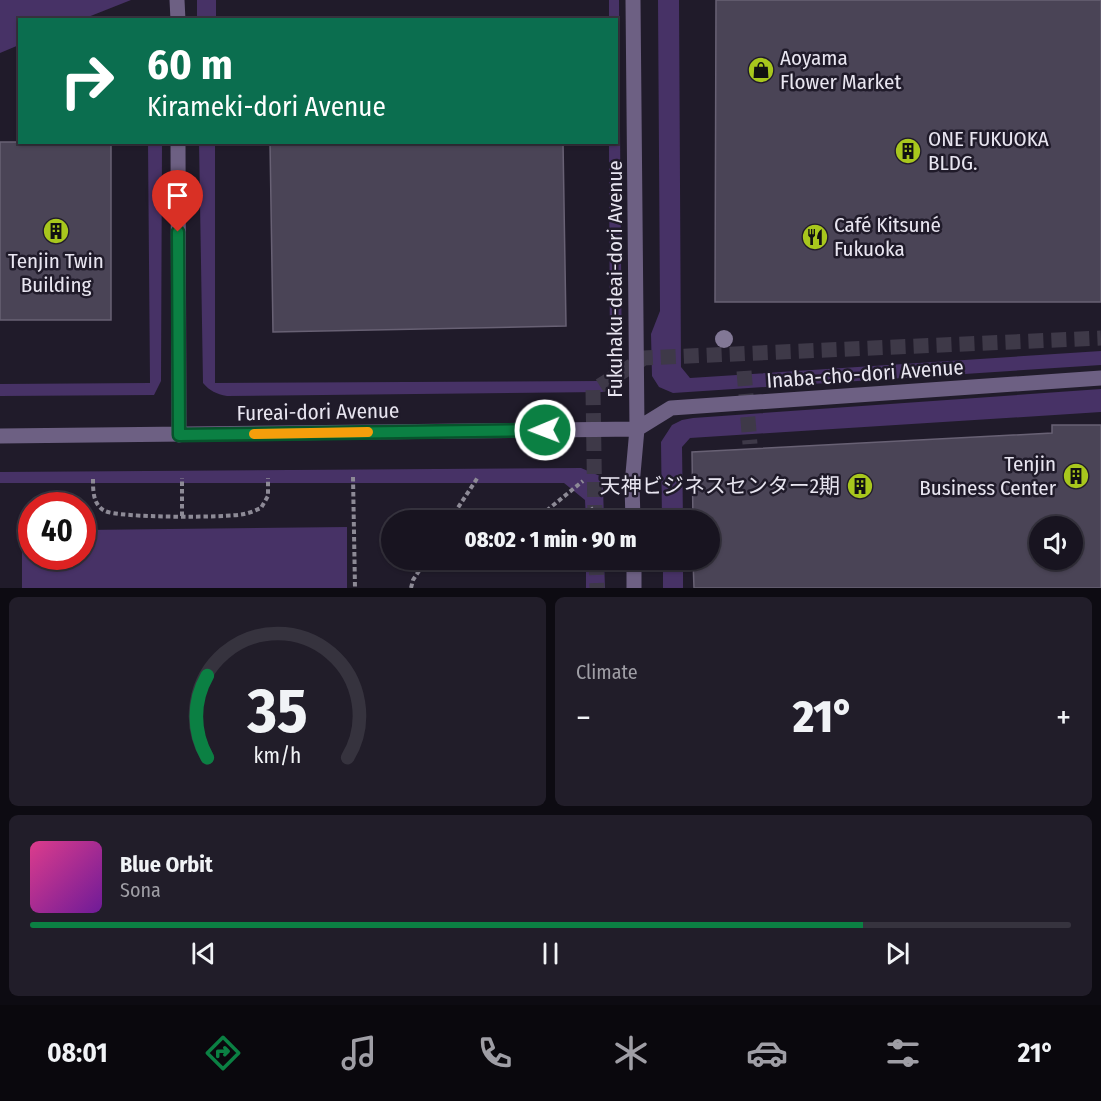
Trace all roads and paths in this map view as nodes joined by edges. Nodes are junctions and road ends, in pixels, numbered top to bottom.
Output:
1 (177, 0) edge
2 (633, 0) edge
3 (178, 18) edge
4 (178, 144) edge
5 (1101, 378) edge
6 (637, 429) junction
7 (179, 435) junction
8 (0, 436) edge
9 (353, 477) dead end
10 (478, 477) dead end
11 (182, 478) dead end
12 (268, 478) dead end
13 (93, 479) dead end
14 (583, 481) dead end
15 (595, 507) dead end
16 (457, 510) edge
17 (547, 510) edge
18 (591, 510) edge
19 (633, 510) edge
20 (182, 516) junction
21 (420, 570) edge
22 (633, 570) edge
23 (356, 588) edge
24 (411, 588) edge
25 (634, 588) edge

1 - 3 street
2 - 6 street, Fukuhaku-deai-dori Avenue
4 - 7 street
5 - 6 street, Inaba-cho-dori Avenue
6 - 7 street, Fureai-dori Avenue
6 - 19 street, Fukuhaku-deai-dori Avenue
7 - 8 street, Fureai-dori Avenue
9 - 23 path
10 - 16 path
11 - 20 path
12 - 20 path
13 - 20 path
14 - 17 path
15 - 18 path
21 - 24 path
22 - 25 street

